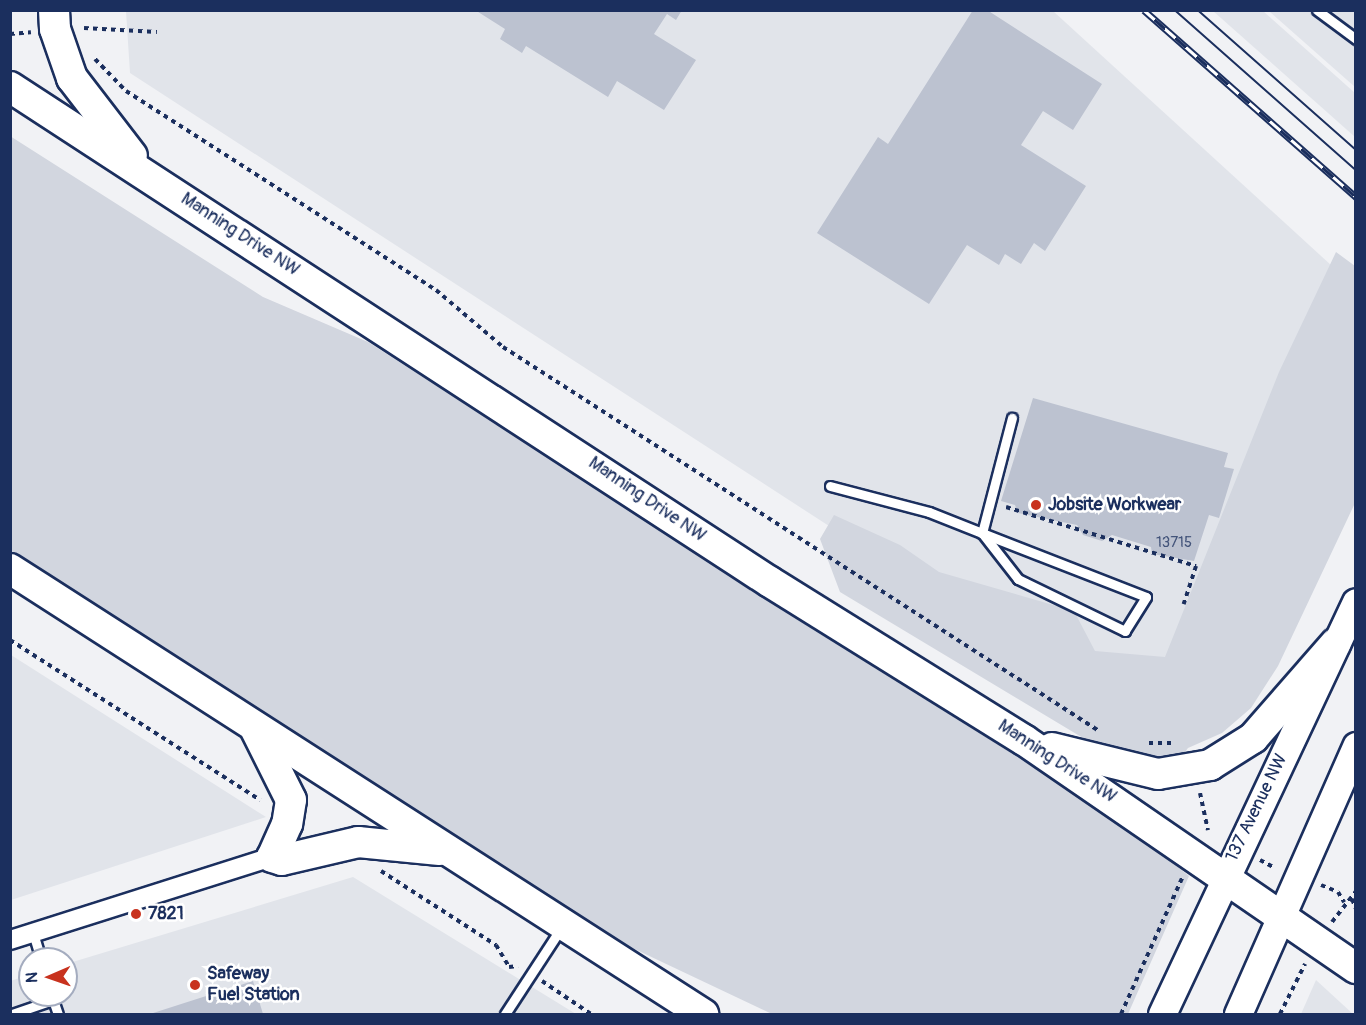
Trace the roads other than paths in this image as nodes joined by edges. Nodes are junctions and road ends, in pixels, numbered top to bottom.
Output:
1 (1317, 10) edge
2 (66, 20) edge
3 (1356, 39) edge
4 (10, 87) edge
5 (147, 174) junction
6 (1012, 418) dead end
7 (830, 486) dead end
8 (982, 533) junction
9 (10, 569) edge
10 (1356, 602) edge
11 (1335, 644) junction
12 (254, 726) junction
13 (1024, 740) junction
14 (1356, 746) edge
15 (446, 850) junction
16 (272, 857) junction
17 (1225, 874) junction
18 (1282, 916) junction
19 (562, 926) junction
20 (33, 933) junction
21 (10, 940) edge
22 (37, 947) edge
23 (1356, 968) edge
24 (30, 1007) edge
25 (12, 1014) edge
26 (505, 1014) edge
27 (703, 1014) edge
28 (1162, 1014) edge
29 (1238, 1014) edge

1 - 3 lane
2 - 5 main road
4 - 5 main road, Manning Drive NW
5 - 13 main road, Manning Drive NW
6 - 8 lane
7 - 8 lane
8 - 8 lane
9 - 12 main road
10 - 11 main road, 137 Avenue NW
11 - 13 main road
11 - 17 main road, 137 Avenue NW
12 - 15 main road
12 - 16 main road
13 - 17 main road, Manning Drive NW
14 - 18 main road
15 - 16 main road
15 - 19 main road
16 - 20 street
17 - 18 main road, Manning Drive NW
17 - 28 main road, 137 Avenue NW
18 - 23 main road, Manning Drive NW
18 - 29 main road
19 - 26 lane
19 - 27 main road
20 - 21 street
20 - 22 lane
24 - 25 lane

